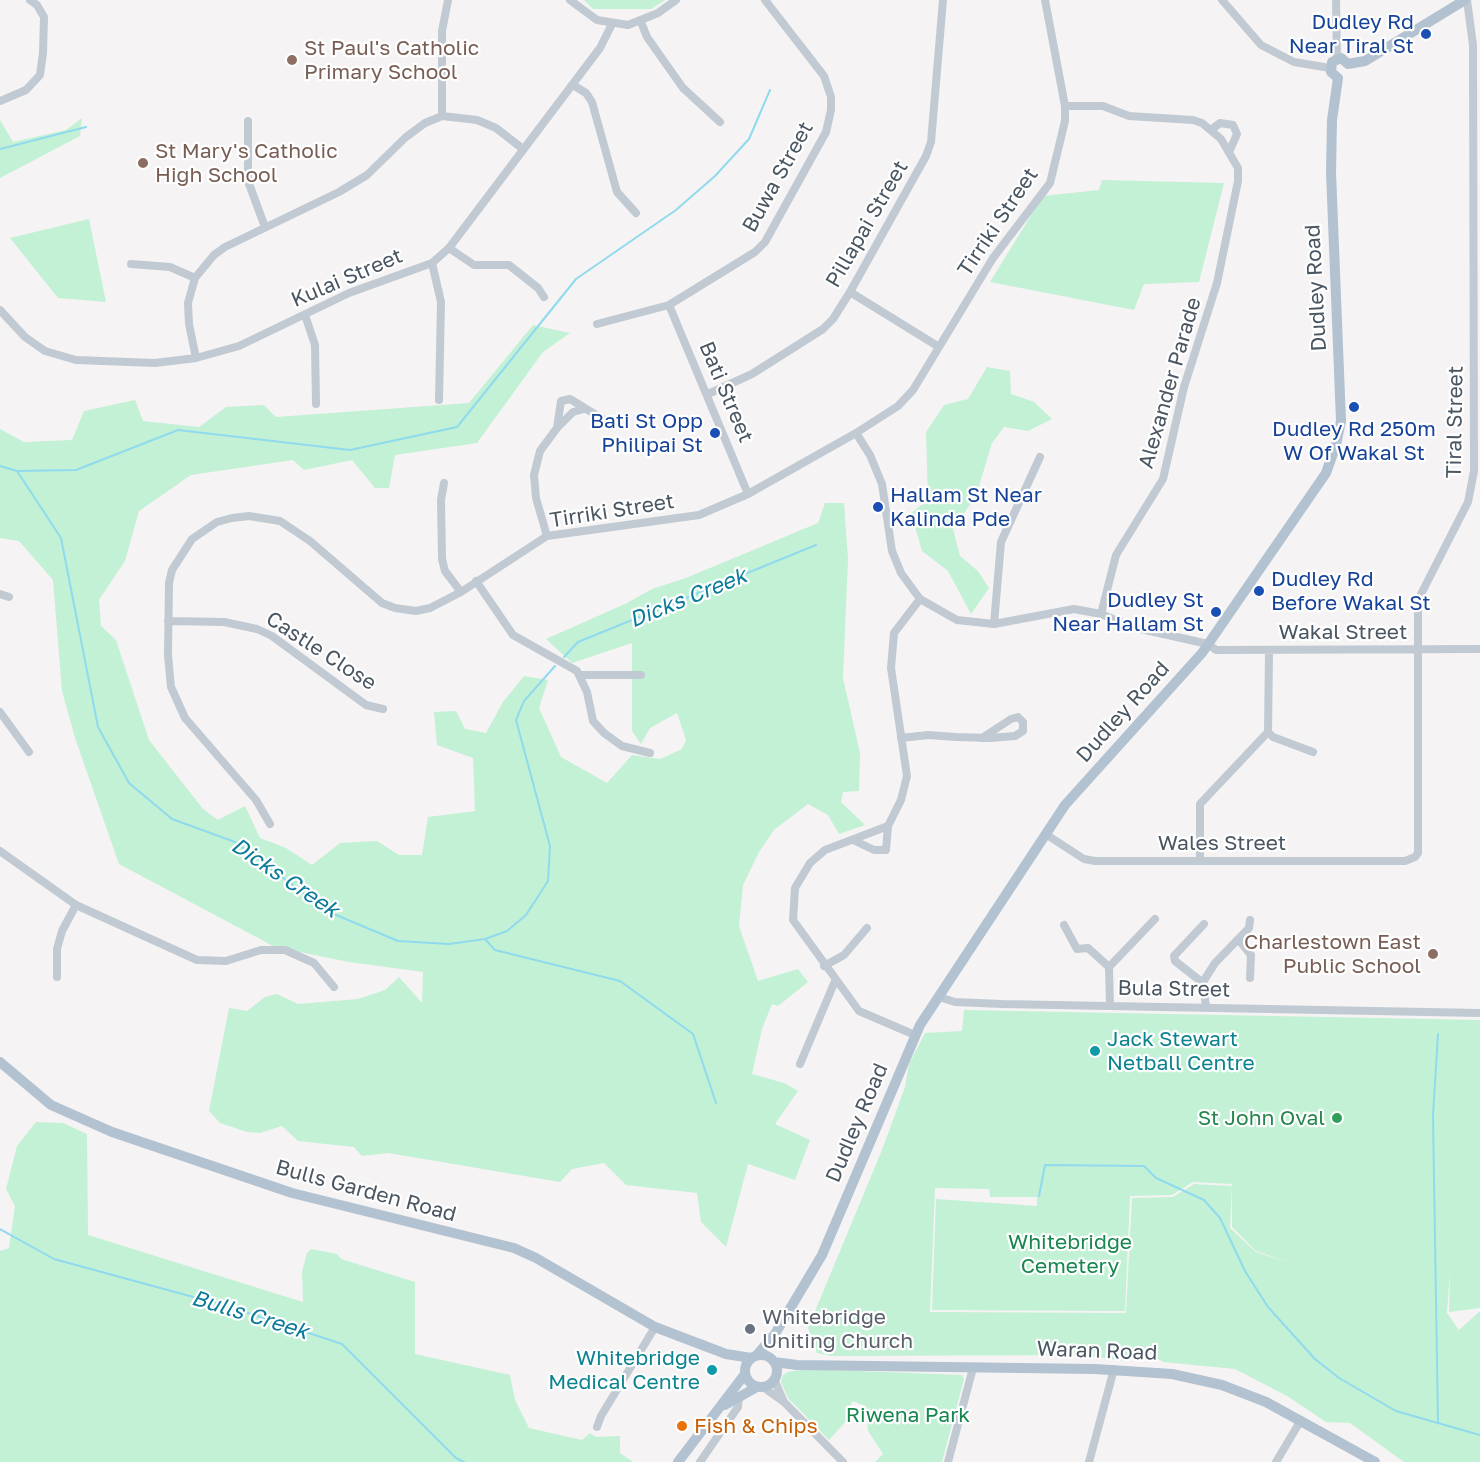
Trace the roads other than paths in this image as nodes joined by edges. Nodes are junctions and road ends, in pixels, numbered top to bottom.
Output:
1 (30, 0) edge
2 (448, 0) edge
3 (570, 0) edge
4 (676, 0) edge
5 (765, 0) edge
6 (943, 0) edge
7 (1045, 0) edge
8 (1222, 0) edge
9 (1336, 0) edge
10 (1466, 0) edge
11 (642, 22) junction
12 (612, 24) junction
13 (1337, 58) junction
14 (1348, 64) junction
15 (1330, 68) junction
16 (1338, 78) junction
17 (573, 85) junction
18 (0, 101) edge
19 (1065, 106) junction
20 (442, 116) junction
21 (248, 121) dead end
22 (720, 122) dead end
23 (1211, 130) junction
24 (523, 149) junction
25 (1230, 150) junction
26 (636, 213) dead end
27 (265, 226) junction
28 (449, 248) junction
29 (432, 263) junction
30 (131, 264) dead end
31 (195, 279) junction
32 (850, 292) junction
33 (544, 297) dead end
34 (669, 305) junction
35 (0, 310) edge
36 (304, 315) junction
37 (597, 324) dead end
38 (939, 347) junction
39 (196, 358) junction
40 (708, 394) junction
41 (439, 400) dead end
42 (316, 404) dead end
43 (584, 410) junction
44 (611, 424) dead end
45 (557, 428) junction
46 (856, 433) junction
47 (1040, 457) dead end
48 (444, 483) dead end
49 (748, 494) junction
50 (548, 536) junction
51 (476, 581) junction
52 (461, 592) junction
53 (920, 599) junction
54 (1101, 614) junction
55 (168, 621) junction
56 (994, 624) junction
57 (1208, 644) junction
58 (1480, 649) edge
59 (1417, 650) junction
60 (1269, 651) junction
61 (580, 675) junction
62 (641, 675) dead end
63 (383, 710) dead end
64 (0, 712) edge
65 (1268, 732) junction
66 (901, 738) junction
67 (982, 738) dead end
68 (29, 752) dead end
69 (1313, 752) dead end
70 (650, 753) dead end
71 (270, 824) dead end
72 (888, 826) junction
73 (1047, 835) junction
74 (853, 840) junction
75 (0, 851) edge
76 (1200, 861) junction
77 (1405, 861) joint
78 (76, 905) junction
79 (1155, 919) dead end
80 (1250, 920) dead end
81 (1204, 924) dead end
82 (1064, 925) dead end
83 (867, 928) dead end
84 (1238, 939) junction
85 (824, 966) junction
86 (1109, 967) junction
87 (57, 977) dead end
88 (1250, 978) dead end
89 (835, 981) junction
90 (1203, 982) junction
91 (334, 987) dead end
92 (939, 997) junction
93 (1110, 1006) junction
94 (1206, 1007) junction
95 (1480, 1013) edge
96 (915, 1035) junction
97 (0, 1062) edge
98 (800, 1064) dead end
99 (655, 1327) junction
100 (775, 1334) junction
101 (726, 1354) junction
102 (754, 1357) junction
103 (773, 1361) junction
104 (797, 1365) junction
105 (973, 1368) junction
106 (1114, 1370) junction
107 (745, 1372) junction
108 (775, 1377) junction
109 (760, 1387) junction
110 (739, 1396) junction
111 (784, 1402) junction
112 (720, 1408) junction
113 (1301, 1420) junction
114 (597, 1427) dead end
115 (678, 1462) edge
116 (700, 1462) edge
117 (843, 1462) edge
118 (948, 1462) edge
119 (1089, 1462) edge
120 (1276, 1462) edge
121 (1375, 1462) edge

1 - 18 street
2 - 20 street
3 - 12 street
4 - 11 street
5 - 34 street, Buwa Street
6 - 32 street, Pillapai Street
7 - 19 street, Tirriki Street
8 - 15 street
9 - 13 street
10 - 14 main road
10 - 59 street, Tiral Street
11 - 12 street
11 - 22 street
12 - 17 street, Kulai Street
13 - 14 main road
13 - 15 main road
14 - 16 main road
15 - 16 main road
16 - 57 main road, Dudley Road
17 - 24 street, Kulai Street
17 - 26 street
19 - 23 street, Alexander Parade
19 - 38 street, Tirriki Street
20 - 24 street
20 - 27 street
21 - 27 street
23 - 25 street, Alexander Parade
23 - 25 street, Alexander Parade
24 - 28 street, Kulai Street
25 - 54 street, Alexander Parade
27 - 31 street
28 - 29 street, Kulai Street
28 - 33 street
29 - 36 street, Kulai Street
29 - 41 street
30 - 31 street
31 - 39 street
32 - 38 street
32 - 40 street, Pillapai Street
34 - 37 street, Buwa Street
34 - 40 street, Bati Street
35 - 39 street, Kulai Street
36 - 39 street, Kulai Street
36 - 42 street
38 - 46 street, Tirriki Street
40 - 49 street, Bati Street
43 - 44 street
43 - 45 street
43 - 45 street
45 - 50 street
46 - 49 street, Tirriki Street
46 - 53 street
47 - 56 street
48 - 52 street
49 - 50 street, Tirriki Street
50 - 51 street, Tirriki Street
51 - 52 street, Tirriki Street
51 - 61 street
52 - 55 street, Tirriki Street
53 - 56 street, Wakal Street
53 - 66 street
54 - 56 street, Wakal Street
54 - 57 street, Wakal Street
55 - 63 street, Castle Close
55 - 71 street, Tirriki Street
57 - 60 street, Wakal Street
57 - 73 main road, Dudley Road
58 - 59 street, Wakal Street
59 - 60 street, Wakal Street
59 - 77 street, Tiral Street
60 - 65 street
61 - 62 street
61 - 70 street
64 - 68 street
65 - 69 street
65 - 76 street
66 - 67 street
66 - 72 street
72 - 74 street
72 - 74 street
73 - 76 street, Wales Street
73 - 92 main road, Dudley Road
74 - 85 street
75 - 78 street
76 - 77 street, Wales Street
78 - 87 street
78 - 91 street
79 - 86 street
80 - 84 street
81 - 90 street
82 - 86 street
83 - 85 street
84 - 88 street
84 - 90 street
85 - 89 street
86 - 93 street
89 - 96 street
89 - 98 street
90 - 94 street
92 - 93 street, Bula Street
92 - 96 main road, Dudley Road
93 - 94 street, Bula Street
94 - 95 street, Bula Street
96 - 100 main road, Dudley Road
97 - 99 main road, Bulls Garden Road
99 - 101 main road, Bulls Garden Road
99 - 114 street
100 - 102 main road, Dudley Road
100 - 103 main road, Dudley Road
101 - 102 main road, Bulls Garden Road
101 - 107 main road, Bulls Garden Road
102 - 103 main road
102 - 107 main road
103 - 104 main road, Waran Road
103 - 108 main road
104 - 105 main road, Waran Road
104 - 108 main road, Waran Road
105 - 106 main road, Waran Road
105 - 118 street
106 - 113 main road, Waran Road
106 - 119 street
107 - 109 main road
107 - 112 main road
108 - 109 main road
108 - 111 street
109 - 110 main road
109 - 111 street
110 - 112 main road
110 - 116 street
111 - 117 street
112 - 115 main road
113 - 120 street
113 - 121 main road, Waran Road

